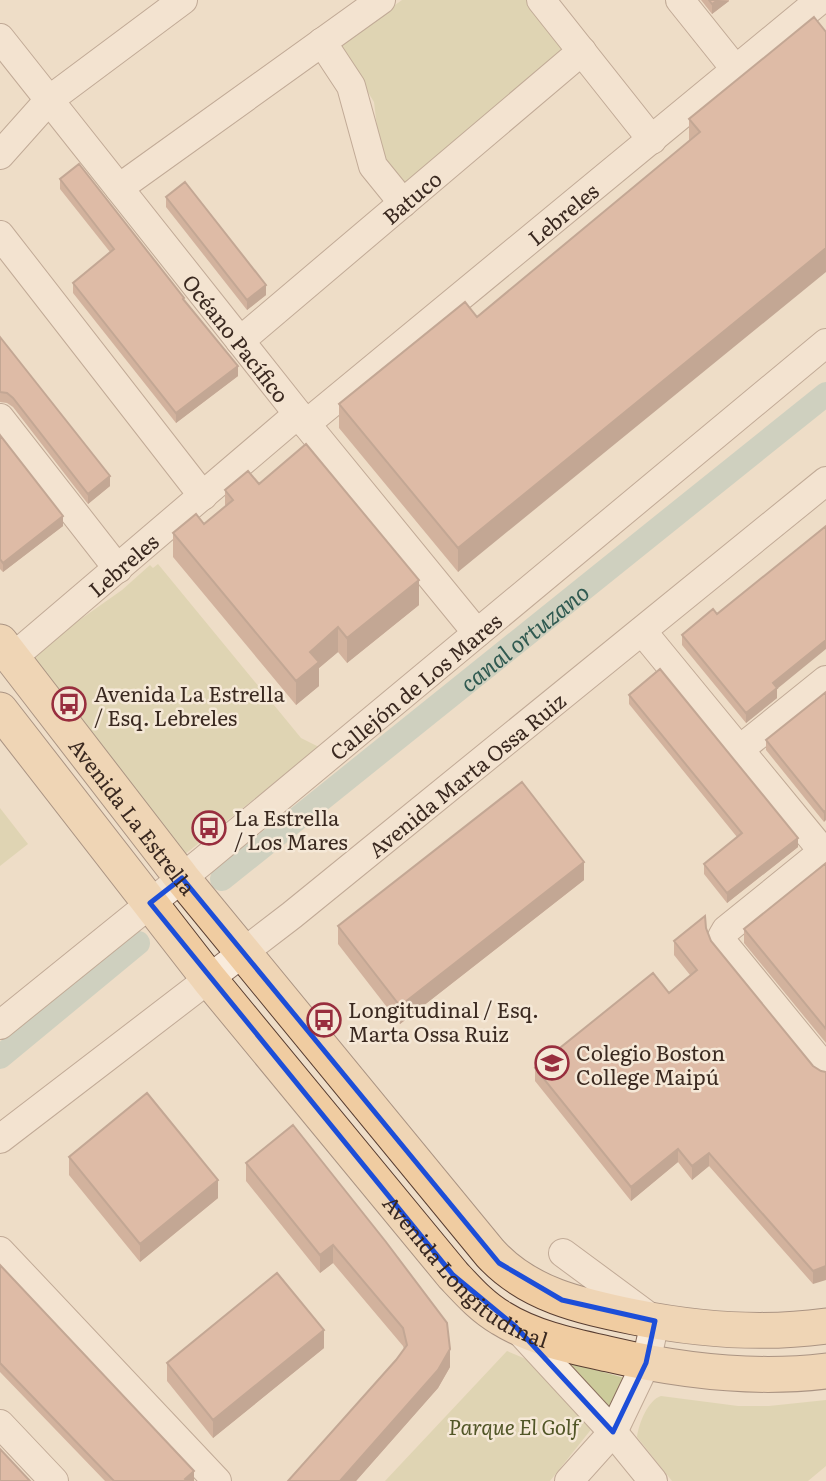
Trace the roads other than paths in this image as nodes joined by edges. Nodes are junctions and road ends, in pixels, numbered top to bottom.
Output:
1 (183, 0) edge
2 (381, 0) edge
3 (541, 0) edge
4 (680, 0) edge
5 (820, 0) edge
6 (826, 7) edge
7 (0, 38) edge
8 (322, 42) junction
9 (582, 51) junction
10 (736, 70) junction
11 (49, 100) junction
12 (652, 140) junction
13 (0, 155) edge
14 (119, 188) junction
15 (403, 203) junction
16 (0, 235) edge
17 (240, 341) junction
18 (826, 343) edge
19 (0, 418) edge
20 (302, 419) junction
21 (826, 481) edge
22 (203, 496) junction
23 (118, 569) junction
24 (642, 631) junction
25 (477, 633) junction
26 (6, 650) edge
27 (826, 680) edge
28 (0, 710) edge
29 (739, 750) junction
30 (825, 852) edge
31 (183, 878) junction
32 (150, 904) junction
33 (243, 952) junction
34 (209, 979) junction
35 (0, 1025) edge
36 (826, 1069) edge
37 (0, 1139) edge
38 (0, 1251) edge
39 (563, 1253) dead end
40 (654, 1321) junction
41 (515, 1326) junction
42 (826, 1326) edge
43 (646, 1363) junction
44 (826, 1371) edge
45 (0, 1424) edge
46 (613, 1432) junction
47 (54, 1481) edge
48 (217, 1481) edge
49 (569, 1481) edge
50 (653, 1481) edge

1 - 11 street
2 - 8 street
3 - 9 street
4 - 10 street
5 - 6 street
5 - 10 street, Lebreles
7 - 11 street, Océano Pacífico
8 - 14 street
8 - 15 street
9 - 12 street
9 - 15 street, Batuco
10 - 12 street, Lebreles
11 - 13 street
11 - 14 street, Océano Pacífico
12 - 20 street, Lebreles
14 - 17 street, Océano Pacífico
15 - 17 street, Batuco
16 - 22 street
17 - 20 street, Océano Pacífico
18 - 25 street, Callejón de Los Mares
19 - 23 street
20 - 22 street, Lebreles
20 - 25 street, Océano Pacífico
21 - 24 street, Avenida Marta Ossa Ruiz
22 - 23 street, Lebreles
23 - 26 street, Lebreles
24 - 29 street
24 - 33 street, Avenida Marta Ossa Ruiz
25 - 31 street, Callejón de Los Mares
26 - 31 main road, Avenida La Estrella
27 - 29 street
28 - 32 main road, Avenida La Estrella
29 - 30 street
30 - 36 street
31 - 32 street, Callejón de Los Mares
31 - 33 main road, Avenida La Estrella
32 - 34 main road, Avenida La Estrella
32 - 35 street, Callejón de Los Mares
33 - 34 street, Avenida Marta Ossa Ruiz
33 - 40 main road, Avenida Longitudinal
34 - 37 street, Avenida Marta Ossa Ruiz
34 - 41 main road, Avenida Longitudinal
38 - 48 street
39 - 40 street
40 - 42 main road, Avenida Longitudinal
40 - 43 street
41 - 43 main road, Avenida Longitudinal
41 - 46 street
43 - 44 main road, Avenida Longitudinal
43 - 46 street
45 - 47 street
46 - 49 street
46 - 50 street

